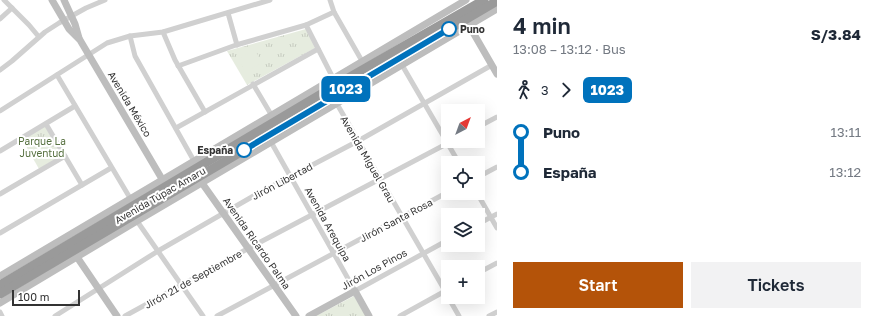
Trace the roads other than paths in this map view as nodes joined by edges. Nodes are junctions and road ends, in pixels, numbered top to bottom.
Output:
1 (4, 0) edge
2 (52, 0) edge
3 (64, 0) edge
4 (106, 0) edge
5 (270, 0) edge
6 (330, 0) edge
7 (466, 0) edge
8 (484, 0) edge
9 (497, 1) edge
10 (12, 8) junction
11 (497, 9) edge
12 (334, 12) junction
13 (228, 13) junction
14 (72, 16) junction
15 (0, 19) edge
16 (63, 20) junction
17 (465, 20) junction
18 (306, 25) junction
19 (163, 32) junction
20 (130, 36) junction
21 (39, 37) junction
22 (80, 40) junction
23 (237, 45) junction
24 (318, 49) junction
25 (89, 55) junction
26 (362, 61) junction
27 (402, 65) junction
28 (492, 65) junction
29 (178, 66) junction
30 (0, 70) edge
31 (497, 74) edge
32 (57, 75) junction
33 (334, 78) junction
34 (348, 78) junction
35 (253, 84) junction
36 (292, 104) junction
37 (337, 104) junction
38 (425, 104) junction
39 (75, 106) junction
40 (1, 108) edge
41 (204, 112) junction
42 (272, 116) junction
43 (497, 117) edge
44 (485, 123) edge
45 (46, 124) junction
46 (176, 128) junction
47 (441, 128) edge
48 (358, 141) junction
49 (271, 142) junction
50 (441, 147) edge
51 (0, 151) edge
52 (65, 156) junction
53 (194, 161) junction
54 (497, 167) edge
55 (111, 168) junction
56 (485, 173) edge
57 (290, 176) junction
58 (162, 179) junction
59 (380, 179) junction
60 (202, 183) junction
61 (82, 185) junction
62 (0, 194) edge
63 (441, 196) edge
64 (130, 198) junction
65 (481, 200) edge
66 (224, 213) junction
67 (497, 214) edge
68 (311, 215) junction
69 (402, 216) junction
70 (491, 217) junction
71 (137, 220) junction
72 (485, 220) edge
73 (497, 228) edge
74 (0, 233) edge
75 (441, 244) edge
76 (249, 248) junction
77 (158, 251) junction
78 (333, 254) junction
79 (423, 254) junction
80 (77, 257) junction
81 (497, 263) edge
82 (485, 269) edge
83 (0, 276) edge
84 (441, 282) edge
85 (275, 284) junction
86 (0, 285) edge
87 (181, 285) junction
88 (98, 288) junction
89 (355, 291) junction
90 (441, 293) edge
91 (0, 294) edge
92 (0, 303) edge
93 (452, 304) edge
94 (0, 312) edge
95 (497, 312) edge
96 (2, 316) edge
97 (55, 316) edge
98 (117, 316) edge
99 (125, 316) edge
100 (203, 316) edge
101 (217, 316) edge
102 (296, 316) edge
103 (309, 316) edge
104 (369, 316) edge
105 (400, 316) edge
106 (459, 316) edge
107 (489, 316) edge

1 - 10 street
2 - 16 main road, Avenida México
3 - 14 main road, Avenida México
4 - 14 street
5 - 13 street
6 - 12 street
7 - 26 main road, Avenida Túpac Amaru
8 - 17 highway, Avenida Túpac Amaru
9 - 17 highway, Avenida Túpac Amaru
10 - 15 street
10 - 21 street
11 - 17 main road, Avenida Túpac Amaru
12 - 18 street
12 - 26 street
13 - 19 street
13 - 23 street
14 - 16 street
14 - 22 main road, Avenida México
16 - 21 street
16 - 22 main road, Avenida México
17 - 27 main road, Avenida Túpac Amaru
17 - 28 main road
17 - 34 highway, Avenida Túpac Amaru
17 - 91 highway, Avenida Túpac Amaru
18 - 23 street
18 - 24 street
19 - 20 street
19 - 29 street
20 - 25 street
20 - 46 street
21 - 30 street
22 - 25 main road, Avenida México
23 - 29 street
24 - 33 street
24 - 35 street
25 - 32 street
25 - 58 main road, Avenida México
26 - 33 main road, Avenida Túpac Amaru
27 - 37 main road, Avenida Túpac Amaru
27 - 38 street
28 - 31 main road
28 - 38 street, Jirón Libertad
29 - 41 street
32 - 39 street
32 - 40 street
33 - 36 main road, Avenida Túpac Amaru
34 - 36 highway
34 - 86 highway, Avenida Túpac Amaru
35 - 41 street
35 - 42 street
36 - 42 main road, Avenida Túpac Amaru
37 - 48 street, Avenida Miguel Grau
37 - 49 main road, Avenida Túpac Amaru
38 - 47 street
38 - 48 street, Jirón Libertad
39 - 45 street
39 - 55 street
41 - 46 street
42 - 53 main road, Avenida Túpac Amaru
43 - 44 street
45 - 51 street
45 - 52 street
46 - 53 street
48 - 57 street, Jirón Libertad
48 - 59 street, Avenida Miguel Grau
49 - 57 street, Avenida Arequipa
49 - 60 main road, Avenida Túpac Amaru
50 - 59 street, Jirón 21 de Septiembre
52 - 61 street
52 - 62 street
53 - 58 main road, Avenida Túpac Amaru
54 - 56 street
55 - 61 street
55 - 64 street
57 - 66 street, Jirón Libertad
57 - 68 street, Avenida Arequipa
58 - 64 main road, Avenida Túpac Amaru
59 - 68 street, Jirón 21 de Septiembre
59 - 69 street, Avenida Miguel Grau
60 - 66 main road, Avenida Ricardo Palma
60 - 71 main road, Avenida Túpac Amaru
61 - 74 street
63 - 69 street, Jirón Santa Rosa
64 - 83 main road, Avenida Túpac Amaru
65 - 70 street
66 - 76 main road, Avenida Ricardo Palma
66 - 77 street, Jirón Libertad
67 - 70 street
68 - 76 street, Jirón 21 de Septiembre
68 - 78 street, Avenida Arequipa
69 - 78 street, Jirón Santa Rosa
69 - 79 street, Avenida Miguel Grau
70 - 72 street
70 - 73 street
71 - 77 street
71 - 80 main road, Avenida Túpac Amaru
75 - 79 street, Jirón Los Pinos
76 - 85 main road, Avenida Ricardo Palma
76 - 87 street, Jirón 21 de Septiembre
77 - 87 street
77 - 88 street, Jirón Libertad
78 - 85 street, Jirón Santa Rosa
78 - 89 street, Avenida Arequipa
79 - 84 street, Avenida Miguel Grau
79 - 89 street, Jirón Los Pinos
80 - 88 main road
80 - 92 main road, Avenida Túpac Amaru
81 - 82 street
85 - 101 street, Jirón Santa Rosa
85 - 102 main road, Avenida Ricardo Palma
87 - 99 street, Jirón 21 de Septiembre
87 - 100 street
88 - 97 street, Jirón Libertad
88 - 98 main road
89 - 103 main road, Jirón Los Pinos
89 - 104 main road, Avenida Arequipa
90 - 105 street
93 - 106 street, Avenida Miguel Grau
94 - 96 street
95 - 107 street

